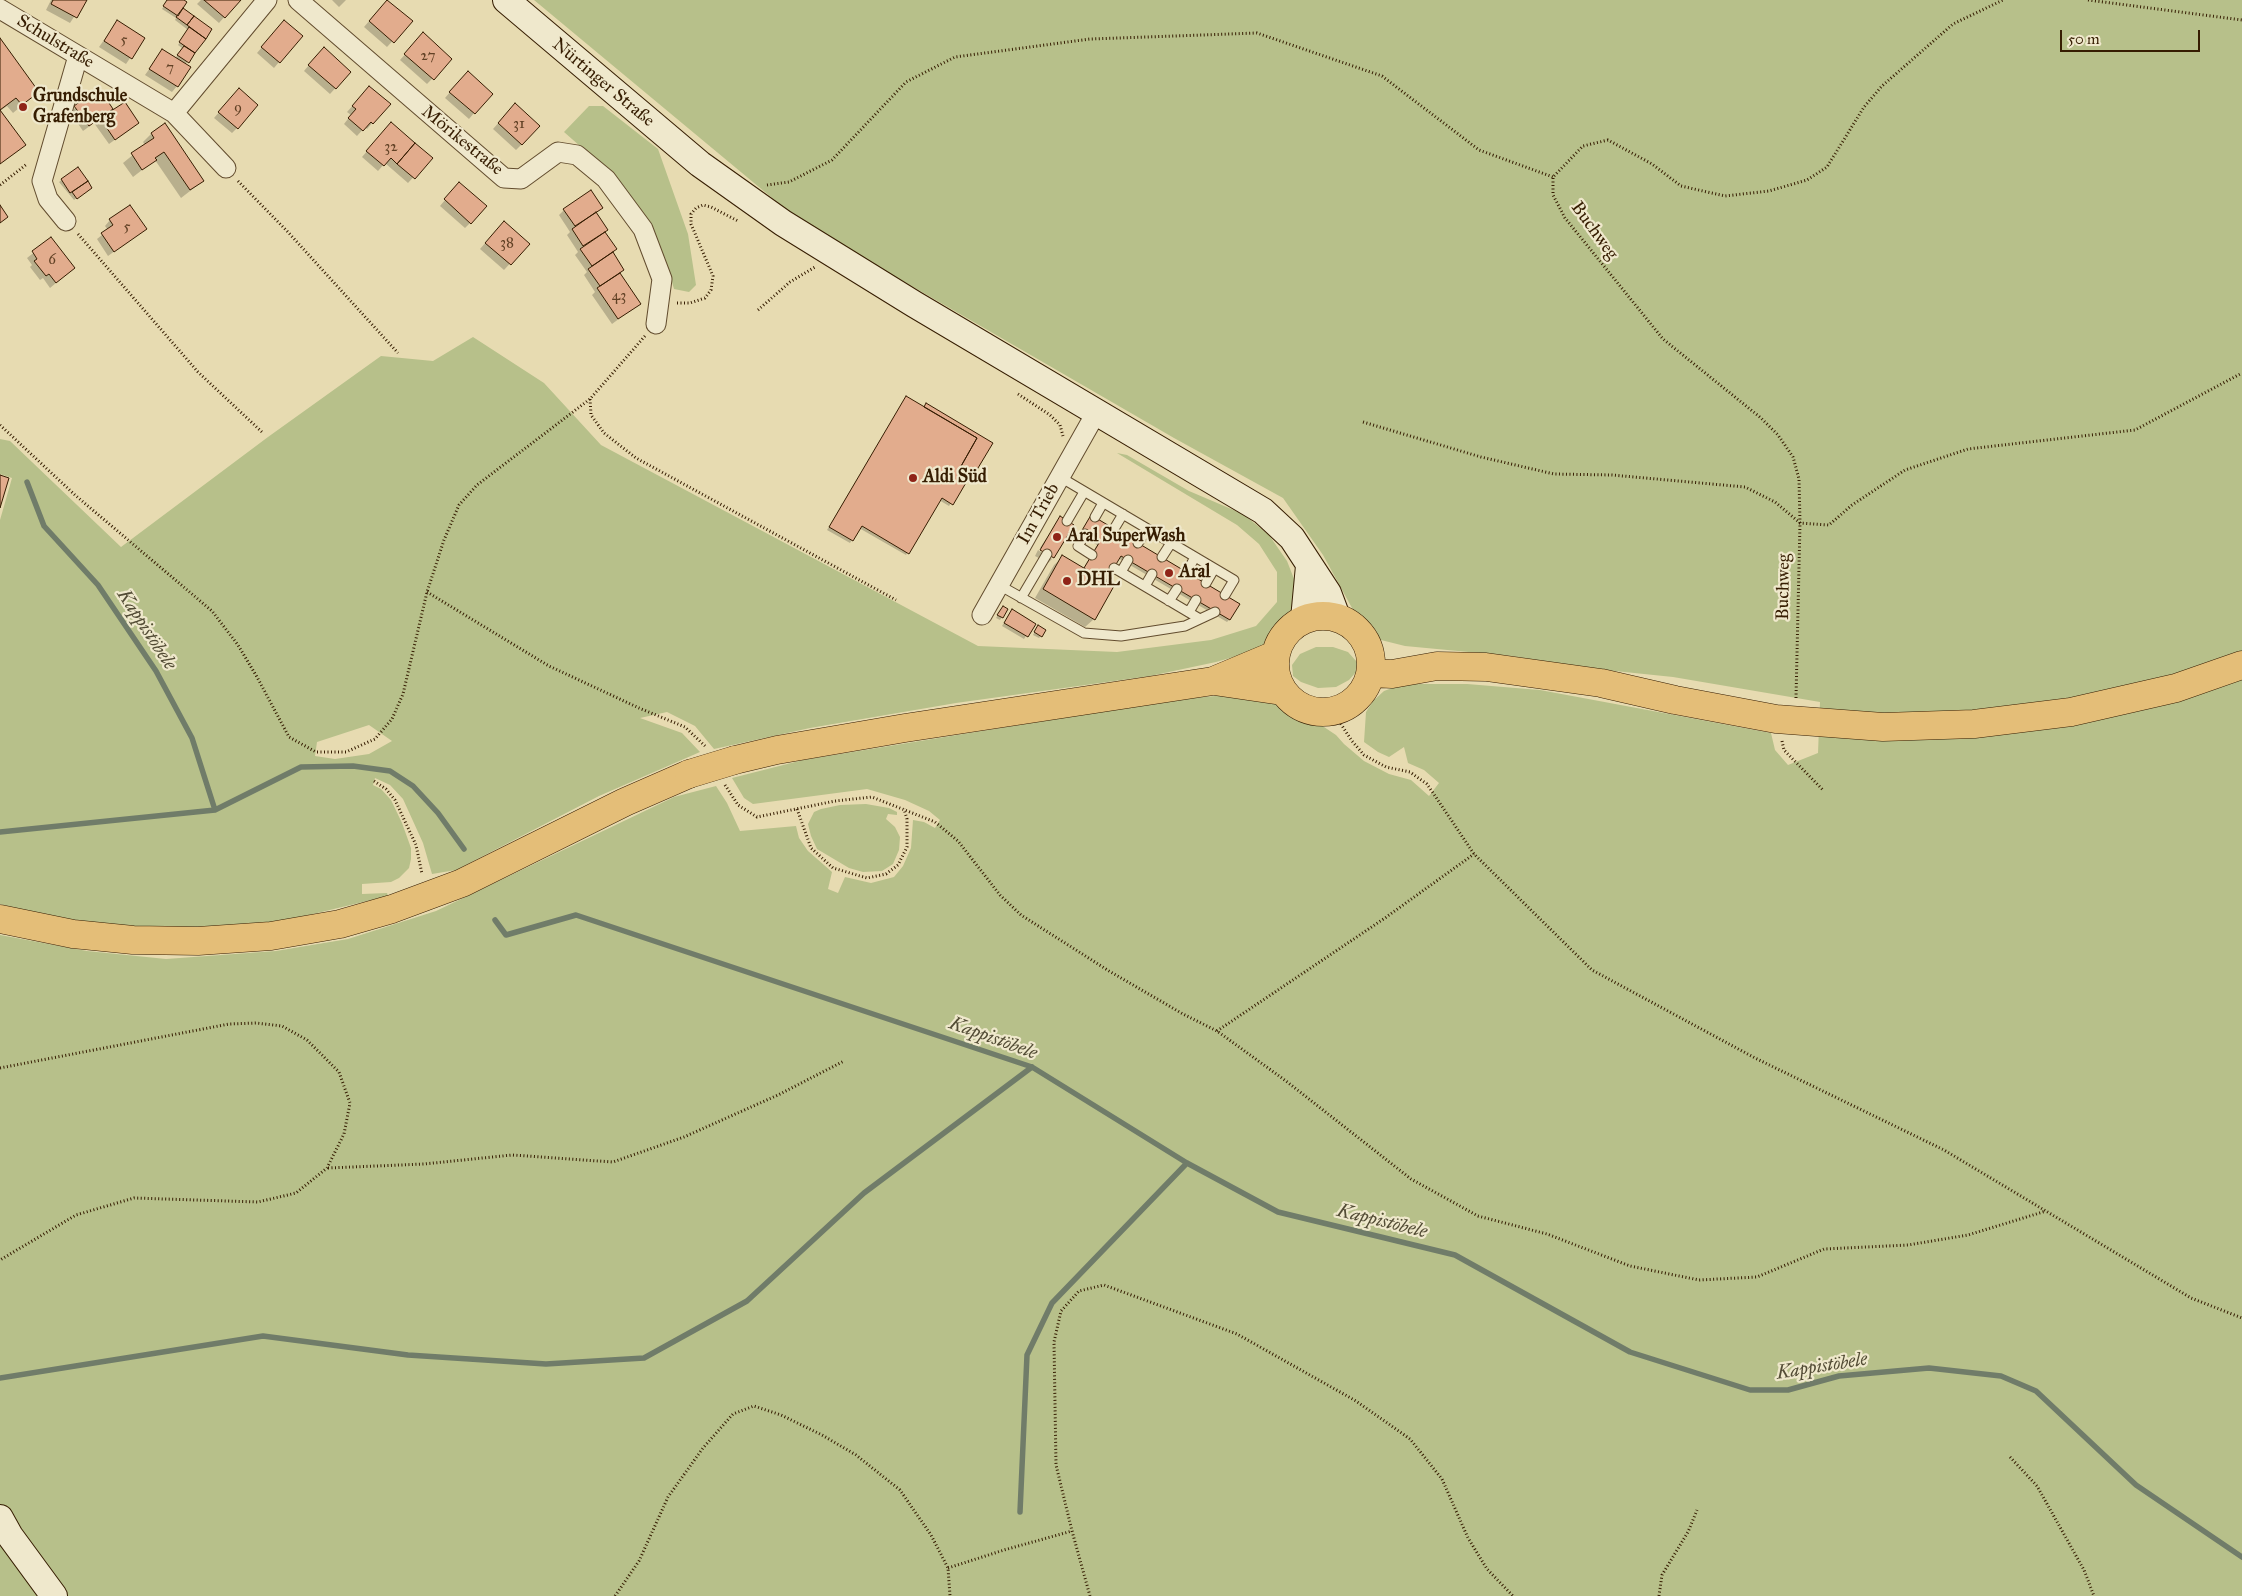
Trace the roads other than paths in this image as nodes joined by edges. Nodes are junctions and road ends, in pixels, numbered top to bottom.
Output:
1 (267, 0) edge
2 (298, 0) edge
3 (506, 0) edge
4 (0, 9) edge
5 (78, 56) junction
6 (174, 113) junction
7 (226, 168) road end
8 (66, 221) road end
9 (656, 324) road end
10 (1096, 413) junction
11 (1060, 477) junction
12 (1084, 492) junction
13 (1103, 503) junction
14 (1123, 514) junction
15 (1095, 517) dead end
16 (1067, 521) dead end
17 (1114, 529) dead end
18 (1147, 529) junction
19 (1085, 534) dead end
20 (1138, 543) dead end
21 (1171, 543) junction
22 (1047, 554) dead end
23 (1092, 555) dead end
24 (1195, 557) junction
25 (1162, 558) dead end
26 (1128, 560) dead end
27 (1309, 566) junction
28 (1214, 569) junction
29 (1187, 572) dead end
30 (1152, 574) dead end
31 (1206, 583) dead end
32 (999, 585) junction
33 (1145, 586) junction
34 (1177, 589) dead end
35 (1225, 595) dead end
36 (1021, 598) junction
37 (1196, 600) dead end
38 (1169, 601) junction
39 (1189, 612) junction
40 (1215, 612) dead end
41 (982, 615) dead end
42 (1337, 617) junction
43 (1200, 619) junction
44 (1304, 619) junction
45 (1275, 655) junction
46 (1370, 662) junction
47 (2242, 665) edge
48 (1213, 681) junction
49 (1282, 691) junction
50 (0, 918) edge
51 (0, 1518) edge
52 (54, 1596) edge

1 - 6 street
2 - 9 street, Mörikestraße
3 - 10 street, Nürtinger Straße
4 - 5 street, Schulstraße
5 - 6 street, Schulstraße
5 - 8 street
6 - 7 street, Schulstraße
10 - 11 street, Im Trieb
10 - 27 street, Nürtinger Straße
11 - 12 lane
11 - 32 street, Im Trieb
12 - 13 lane
12 - 16 lane
13 - 14 lane
13 - 15 lane
14 - 17 lane
14 - 18 lane
18 - 20 lane
18 - 21 lane
19 - 23 lane
21 - 24 lane
21 - 25 lane
22 - 36 lane
24 - 28 lane
24 - 29 lane
26 - 33 lane
27 - 42 street, Nürtinger Straße
27 - 44 street
28 - 31 lane
28 - 35 lane
30 - 33 lane
32 - 36 lane
32 - 41 street, Im Trieb
33 - 38 lane
34 - 38 lane
36 - 43 lane
37 - 39 lane
38 - 39 lane
39 - 43 lane
40 - 43 lane
42 - 44 main road
42 - 46 main road
44 - 45 main road
45 - 48 main road
45 - 49 main road
46 - 47 main road
46 - 49 main road
48 - 49 main road
48 - 50 main road, bridge
51 - 52 street

